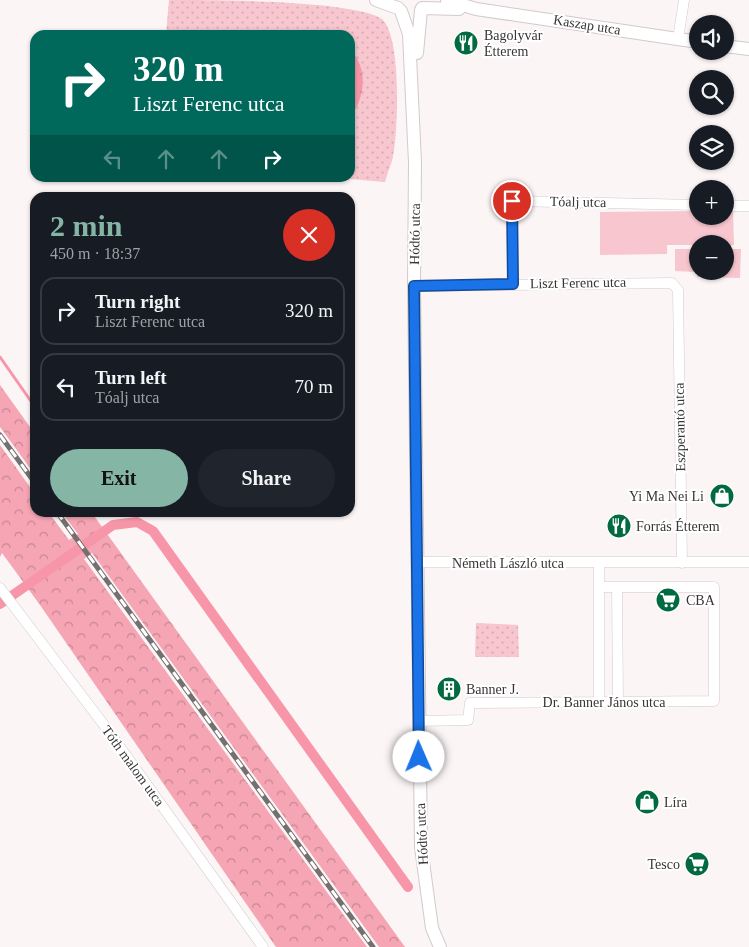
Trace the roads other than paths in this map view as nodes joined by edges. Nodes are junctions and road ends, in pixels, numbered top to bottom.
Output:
1 (376, 0) edge
2 (447, 0) edge
3 (684, 0) edge
4 (398, 6) edge
5 (422, 6) edge
6 (476, 8) junction
7 (678, 39) junction
8 (689, 41) edge
9 (734, 47) edge
10 (749, 49) edge
11 (413, 80) junction
12 (689, 205) edge
13 (734, 206) edge
14 (749, 206) edge
15 (513, 284) junction
16 (414, 286) junction
17 (678, 290) joint
18 (417, 562) junction
19 (749, 562) edge
20 (598, 563) junction
21 (682, 563) junction
22 (599, 587) junction
23 (617, 587) junction
24 (1, 588) edge
25 (599, 702) junction
26 (618, 702) junction
27 (418, 721) junction
28 (432, 928) junction
29 (263, 947) edge
30 (440, 947) edge
31 (445, 947) edge

1 - 4 street
2 - 6 street, Kaszap utca
3 - 7 street
4 - 5 street, Kaszap utca
4 - 11 street, Hódtó utca
5 - 6 street, Kaszap utca
5 - 11 street, Hódtó utca
6 - 7 street, Kaszap utca
7 - 8 street, Kaszap utca
9 - 10 street
11 - 16 street, Hódtó utca
12 - 15 street, Tóalj utca
13 - 14 street
15 - 16 street, Liszt Ferenc utca
15 - 17 street, Liszt Ferenc utca
16 - 18 street, Hódtó utca
17 - 21 street, Eszperantó utca
18 - 20 street, Németh László utca
18 - 27 street, Hódtó utca
19 - 21 street, Németh László utca
20 - 21 street, Németh László utca
20 - 22 street
22 - 23 street
22 - 25 street
23 - 26 street
23 - 26 street, Dr. Banner János utca
24 - 29 street, Tóth malom utca
25 - 26 street, Dr. Banner János utca
25 - 27 street, Dr. Banner János utca
27 - 28 street, Hódtó utca
28 - 30 street, Hódtó utca
28 - 31 street, Hódtó utca

